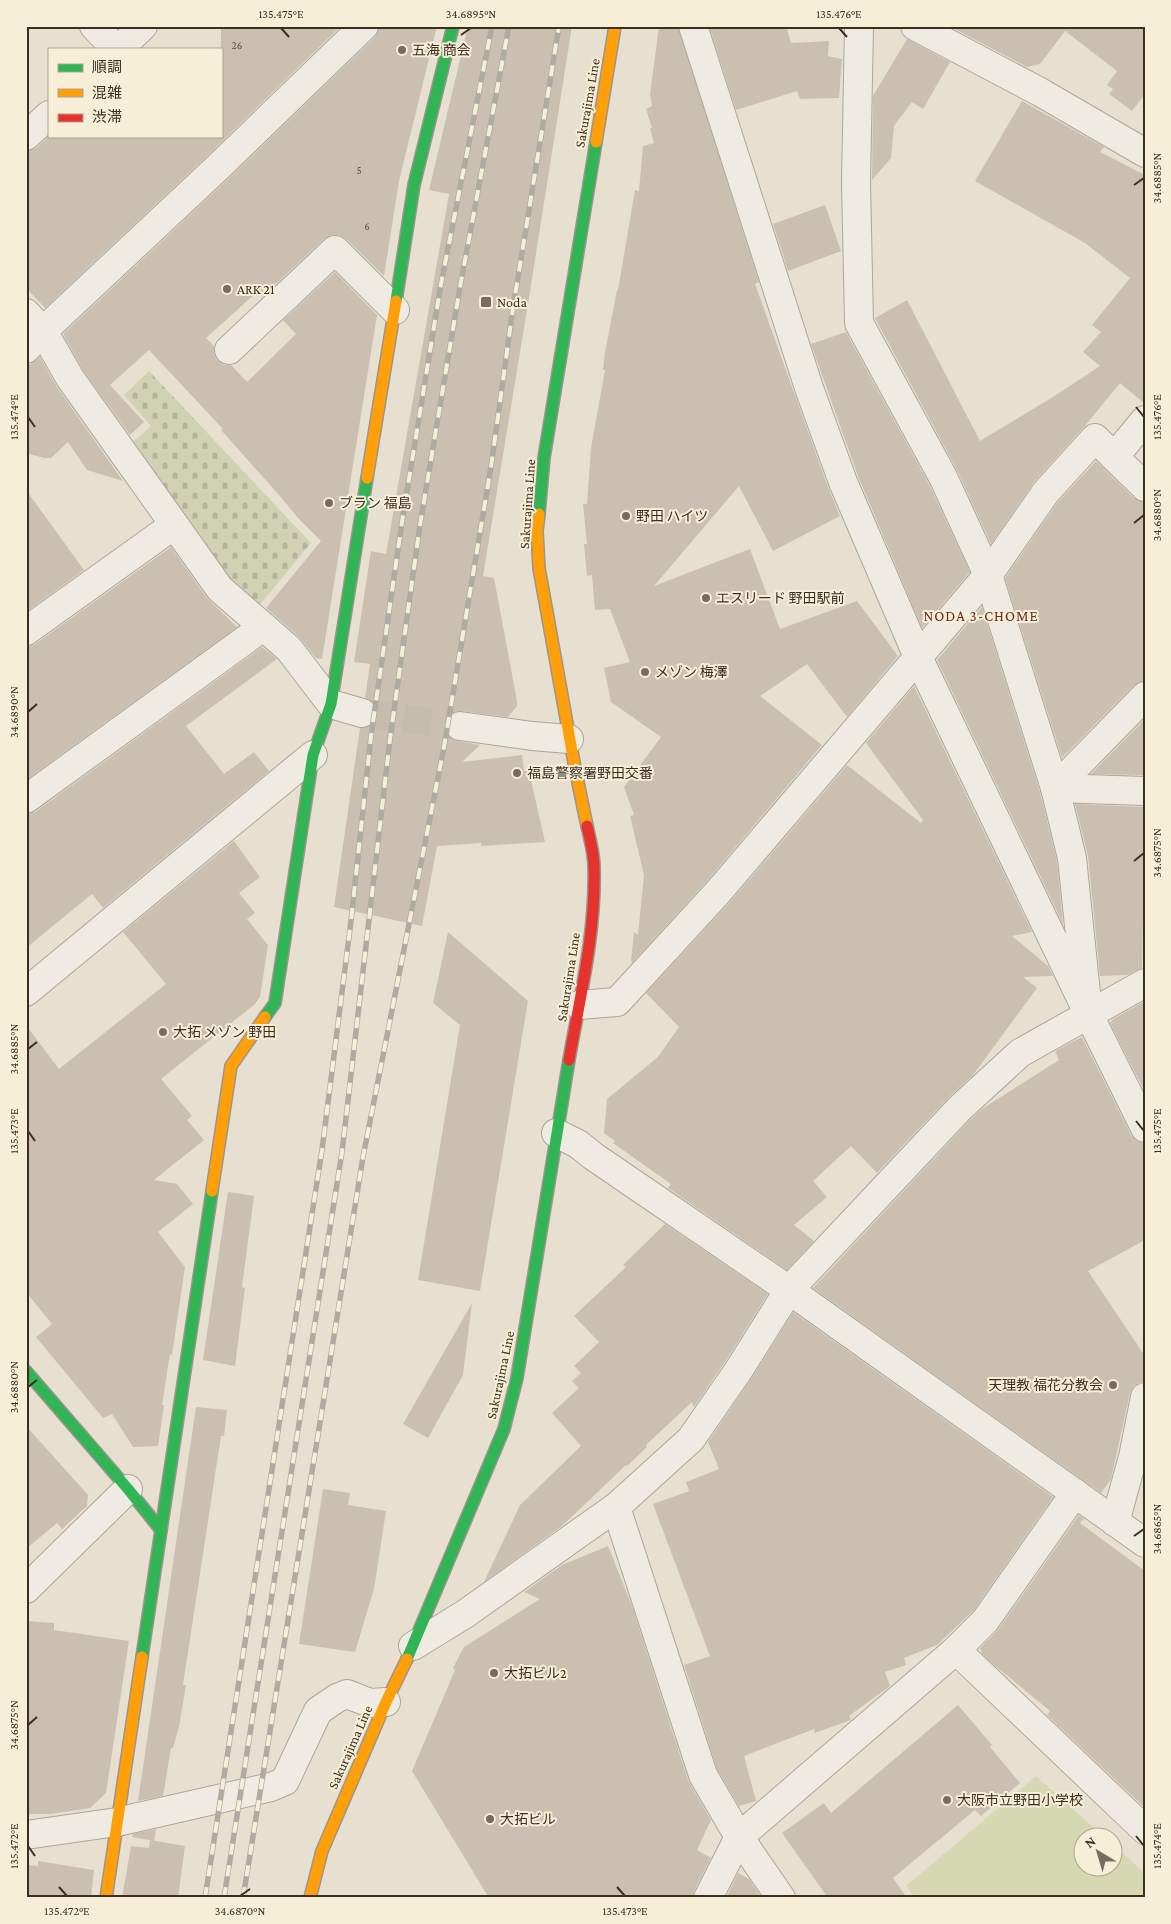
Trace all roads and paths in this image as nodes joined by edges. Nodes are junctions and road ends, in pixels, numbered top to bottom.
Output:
1 (94, 26) edge
2 (143, 26) edge
3 (364, 26) edge
4 (453, 26) edge
5 (615, 26) edge
6 (692, 26) edge
7 (859, 26) edge
8 (915, 26) edge
9 (117, 48) edge
10 (119, 48) edge
11 (48, 116) edge
12 (26, 136) edge
13 (1145, 153) edge
14 (395, 310) junction
15 (32, 331) edge
16 (229, 350) dead end
17 (1145, 420) edge
18 (1114, 457) junction
19 (1145, 487) edge
20 (174, 525) junction
21 (988, 575) junction
22 (263, 627) junction
23 (26, 631) edge
24 (918, 657) junction
25 (1145, 696) edge
26 (331, 704) junction
27 (362, 713) tunnel mouth
28 (460, 726) tunnel mouth
29 (569, 739) junction
30 (313, 754) junction
31 (1055, 788) junction
32 (1145, 791) edge
33 (26, 799) edge
34 (1145, 983) edge
35 (26, 992) edge
36 (579, 1005) junction
37 (1089, 1015) junction
38 (1145, 1128) edge
39 (556, 1133) junction
40 (789, 1290) junction
41 (28, 1377) edge
42 (1145, 1397) edge
43 (128, 1489) junction
44 (1075, 1494) junction
45 (616, 1507) junction
46 (1115, 1522) junction
47 (161, 1530) junction
48 (1145, 1543) edge
49 (26, 1589) edge
50 (413, 1646) junction
51 (956, 1650) junction
52 (386, 1702) junction
53 (117, 1822) junction
54 (1145, 1830) edge
55 (26, 1835) edge
56 (739, 1837) junction
57 (106, 1898) edge
58 (310, 1898) edge
59 (708, 1898) edge
60 (781, 1898) edge

1 - 9 street
2 - 10 street
3 - 15 street
4 - 14 street
5 - 29 street, Sakurajima Line
6 - 24 street
7 - 21 street
8 - 13 street
11 - 12 street
14 - 16 street
14 - 26 street
15 - 20 street
17 - 18 street
18 - 19 street
18 - 21 street
20 - 22 street
20 - 23 street
21 - 24 street
21 - 31 street
22 - 26 street
22 - 33 street
24 - 36 street
24 - 37 street
25 - 31 street
26 - 27 street
26 - 30 street
28 - 29 street
29 - 36 street, Sakurajima Line
30 - 35 street
30 - 47 street
31 - 32 street
31 - 37 street
34 - 37 street
36 - 39 street, Sakurajima Line
37 - 38 street
37 - 40 street
39 - 40 street
39 - 50 street, Sakurajima Line
40 - 44 street
40 - 45 street
41 - 43 street
42 - 46 street
43 - 47 street
43 - 49 street
44 - 46 street
44 - 51 street
45 - 50 street
45 - 56 street
46 - 48 street
47 - 53 street
50 - 52 street, Sakurajima Line
51 - 54 street
51 - 56 street
52 - 53 street
52 - 58 street, Sakurajima Line
53 - 55 street
53 - 57 street
56 - 59 street
56 - 60 street

